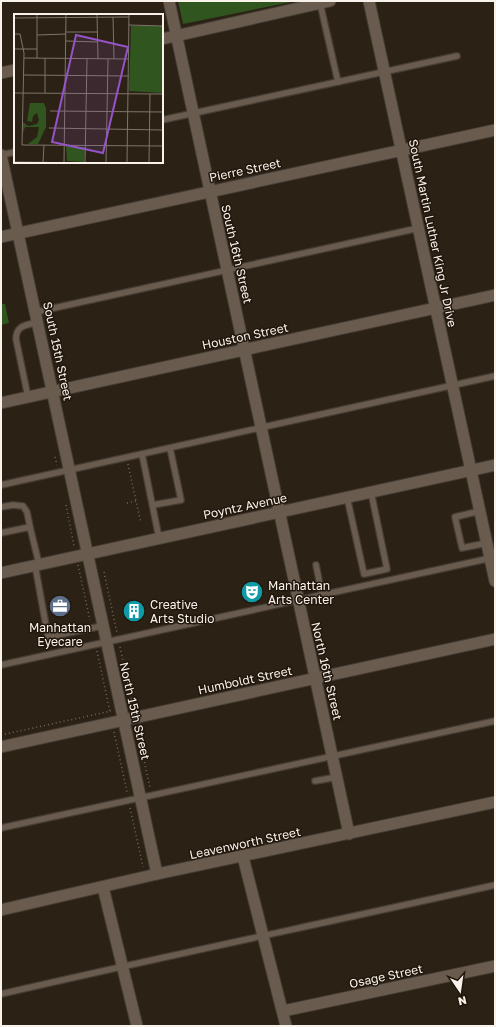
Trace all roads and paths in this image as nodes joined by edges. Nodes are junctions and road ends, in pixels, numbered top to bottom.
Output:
1 (169, 1) edge
2 (369, 1) edge
3 (325, 2) edge
4 (177, 36) junction
5 (163, 39) edge
6 (457, 56) dead end
7 (14, 70) edge
8 (384, 72) junction
9 (1, 73) edge
10 (338, 82) junction
11 (193, 113) junction
12 (163, 120) edge
13 (495, 130) edge
14 (401, 150) junction
15 (14, 152) edge
16 (1, 155) edge
17 (210, 190) junction
18 (418, 228) junction
19 (18, 233) junction
20 (1, 237) edge
21 (227, 271) junction
22 (495, 295) edge
23 (436, 308) junction
24 (37, 317) junction
25 (245, 349) junction
26 (495, 376) edge
27 (452, 385) junction
28 (53, 392) junction
29 (28, 397) junction
30 (1, 403) edge
31 (262, 428) junction
32 (170, 448) junction
33 (142, 454) junction
34 (126, 458) junction
35 (495, 465) edge
36 (69, 470) junction
37 (470, 470) junction
38 (1, 485) edge
39 (370, 492) junction
40 (347, 497) junction
41 (136, 501) junction
42 (127, 503) dead end
43 (153, 506) junction
44 (1, 507) edge
45 (480, 511) junction
46 (280, 513) junction
47 (141, 523) dead end
48 (30, 527) junction
49 (1, 533) edge
50 (72, 538) dead end
51 (159, 538) junction
52 (487, 543) junction
53 (81, 555) junction
54 (493, 558) edge
55 (37, 565) junction
56 (316, 566) dead end
57 (104, 572) dead end
58 (1, 573) edge
59 (495, 581) edge
60 (322, 595) junction
61 (298, 600) junction
62 (97, 627) junction
63 (118, 639) junction
64 (495, 639) edge
65 (101, 643) junction
66 (1, 665) edge
67 (314, 679) junction
68 (122, 709) junction
69 (110, 712) junction
70 (130, 719) junction
71 (495, 721) edge
72 (112, 723) junction
73 (1, 735) edge
74 (1, 747) edge
75 (333, 757) junction
76 (337, 777) junction
77 (315, 781) dead end
78 (146, 797) junction
79 (129, 800) junction
80 (495, 802) edge
81 (1, 828) edge
82 (349, 834) junction
83 (243, 857) junction
84 (144, 868) dead end
85 (158, 874) junction
86 (495, 885) edge
87 (103, 887) junction
88 (1, 910) edge
89 (264, 936) junction
90 (122, 966) junction
91 (495, 966) edge
92 (1, 994) edge
93 (282, 1011) junction
94 (136, 1026) edge
95 (286, 1026) edge

1 - 4 street, South 16th Street
2 - 8 street, South Martin Luther King Jr Drive
3 - 4 street
3 - 10 lane
4 - 5 street
4 - 11 street, South 16th Street
6 - 8 lane
7 - 9 street
8 - 10 lane
8 - 14 street, South Martin Luther King Jr Drive
10 - 11 lane
11 - 12 lane
11 - 17 street, South 16th Street
13 - 14 street, Pierre Street
14 - 17 street, Pierre Street
14 - 18 street, South Martin Luther King Jr Drive
15 - 16 lane
16 - 19 street, South 15th Street
17 - 19 street, Pierre Street
17 - 21 street, South 16th Street
18 - 21 lane
18 - 23 street, South Martin Luther King Jr Drive
19 - 20 street, Pierre Street
19 - 24 street, South 15th Street
21 - 24 lane
21 - 25 street, South 16th Street
22 - 23 street, Houston Street
23 - 25 street, Houston Street
23 - 27 street, South Martin Luther King Jr Drive
24 - 28 street, South 15th Street
24 - 29 lane
25 - 28 street, Houston Street
25 - 31 street, South 16th Street
26 - 27 lane
27 - 31 lane
27 - 37 street, South Martin Luther King Jr Drive
28 - 29 street, Houston Street
28 - 36 street, South 15th Street
29 - 30 street, Houston Street
31 - 32 lane
31 - 46 street, South 16th Street
32 - 33 lane
32 - 43 lane
33 - 34 lane
33 - 43 lane
34 - 36 lane
34 - 41 path
35 - 37 street, Poyntz Avenue
36 - 38 lane
36 - 53 street, South 15th Street
37 - 39 street, Poyntz Avenue
37 - 45 street, South Martin Luther King Jr Drive
39 - 40 street, Poyntz Avenue
39 - 40 lane
40 - 46 street, Poyntz Avenue
41 - 42 path
41 - 47 path
43 - 51 lane
44 - 48 lane
45 - 52 street, South Martin Luther King Jr Drive
45 - 52 lane
46 - 51 street, Poyntz Avenue
46 - 61 street, North 16th Street
48 - 49 lane
48 - 55 lane
50 - 53 path
51 - 53 street, Poyntz Avenue
52 - 54 street, South Martin Luther King Jr Drive
53 - 55 street, Poyntz Avenue
53 - 62 street, North 15th Street
53 - 62 path
54 - 59 street, South Martin Luther King Jr Drive
54 - 60 lane
55 - 58 street, Poyntz Avenue
55 - 62 lane
56 - 60 lane
57 - 63 path
60 - 61 lane
61 - 63 lane
61 - 67 street, North 16th Street
62 - 65 street, North 15th Street
63 - 65 lane
63 - 70 path
64 - 67 street, Humboldt Street
65 - 66 lane
65 - 68 street, North 15th Street
65 - 69 path
67 - 70 street, Humboldt Street
67 - 75 street, North 16th Street
68 - 69 path
68 - 70 street, North 15th Street
69 - 72 path
69 - 73 path
70 - 72 street, Humboldt Street
70 - 78 street, North 15th Street
70 - 78 path
71 - 75 lane
72 - 74 street, Humboldt Street
72 - 79 path
75 - 76 street, North 16th Street
75 - 78 lane
76 - 77 lane
76 - 82 street, North 16th Street
78 - 79 lane
78 - 85 street, North 15th Street
79 - 81 lane
79 - 84 path
80 - 82 street, Leavenworth Street
82 - 83 street, Leavenworth Street
83 - 85 street, Leavenworth Street
83 - 89 street
85 - 87 street, Leavenworth Street
86 - 89 lane
87 - 88 street, Leavenworth Street
87 - 90 street
89 - 90 lane
89 - 93 street
90 - 92 lane
90 - 94 street
91 - 93 street, Osage Street
93 - 95 street

